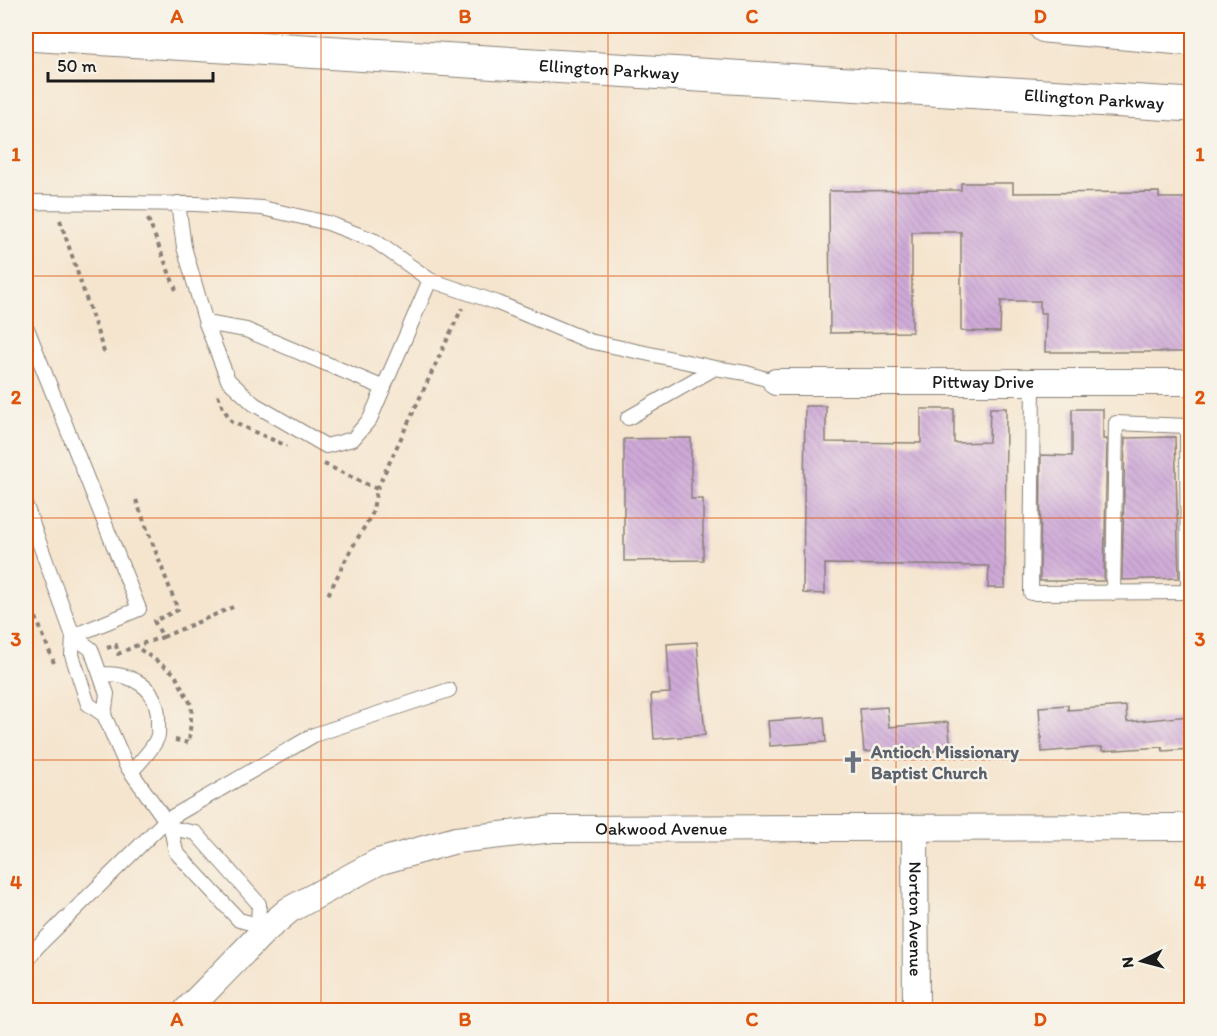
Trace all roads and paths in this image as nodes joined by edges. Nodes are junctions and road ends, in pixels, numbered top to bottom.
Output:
1 (1045, 26) edge
2 (26, 34) edge
3 (1191, 39) edge
4 (1191, 105) edge
5 (177, 203) junction
6 (26, 205) edge
7 (57, 210) dead end
8 (430, 280) junction
9 (462, 308) dead end
10 (206, 323) junction
11 (26, 330) edge
12 (105, 356) dead end
13 (715, 368) junction
14 (776, 382) joint
15 (1033, 382) junction
16 (1191, 382) edge
17 (384, 388) junction
18 (628, 418) dead end
19 (377, 489) dead end
20 (136, 500) dead end
21 (26, 506) edge
22 (26, 592) edge
23 (1113, 593) junction
24 (233, 607) dead end
25 (73, 636) junction
26 (163, 637) junction
27 (135, 646) junction
28 (101, 651) dead end
29 (55, 666) dead end
30 (100, 674) junction
31 (449, 690) dead end
32 (104, 715) junction
33 (171, 740) dead end
34 (131, 772) junction
35 (168, 825) junction
36 (1191, 827) edge
37 (915, 829) junction
38 (260, 928) junction
39 (26, 961) edge
40 (187, 1011) edge
41 (916, 1011) edge

1 - 3 highway
2 - 4 highway, Ellington Parkway
5 - 6 lane
5 - 8 lane
5 - 10 lane
7 - 12 path
8 - 13 lane
8 - 17 lane
9 - 19 path
10 - 17 lane
10 - 17 lane
11 - 25 lane
13 - 14 lane
13 - 18 lane
14 - 15 street, Pittway Drive
15 - 16 street, Pittway Drive
15 - 23 lane
20 - 26 path
21 - 25 lane
22 - 29 path
23 - 23 lane
24 - 26 path
25 - 30 lane
25 - 32 lane
26 - 27 path
27 - 28 path
27 - 33 path
30 - 32 lane
30 - 34 lane
31 - 35 lane
32 - 34 lane
34 - 35 lane
35 - 38 lane
35 - 38 lane
35 - 39 lane
36 - 37 street, Oakwood Avenue
37 - 38 street, Oakwood Avenue
37 - 41 street, Norton Avenue
38 - 40 street, Oakwood Avenue

